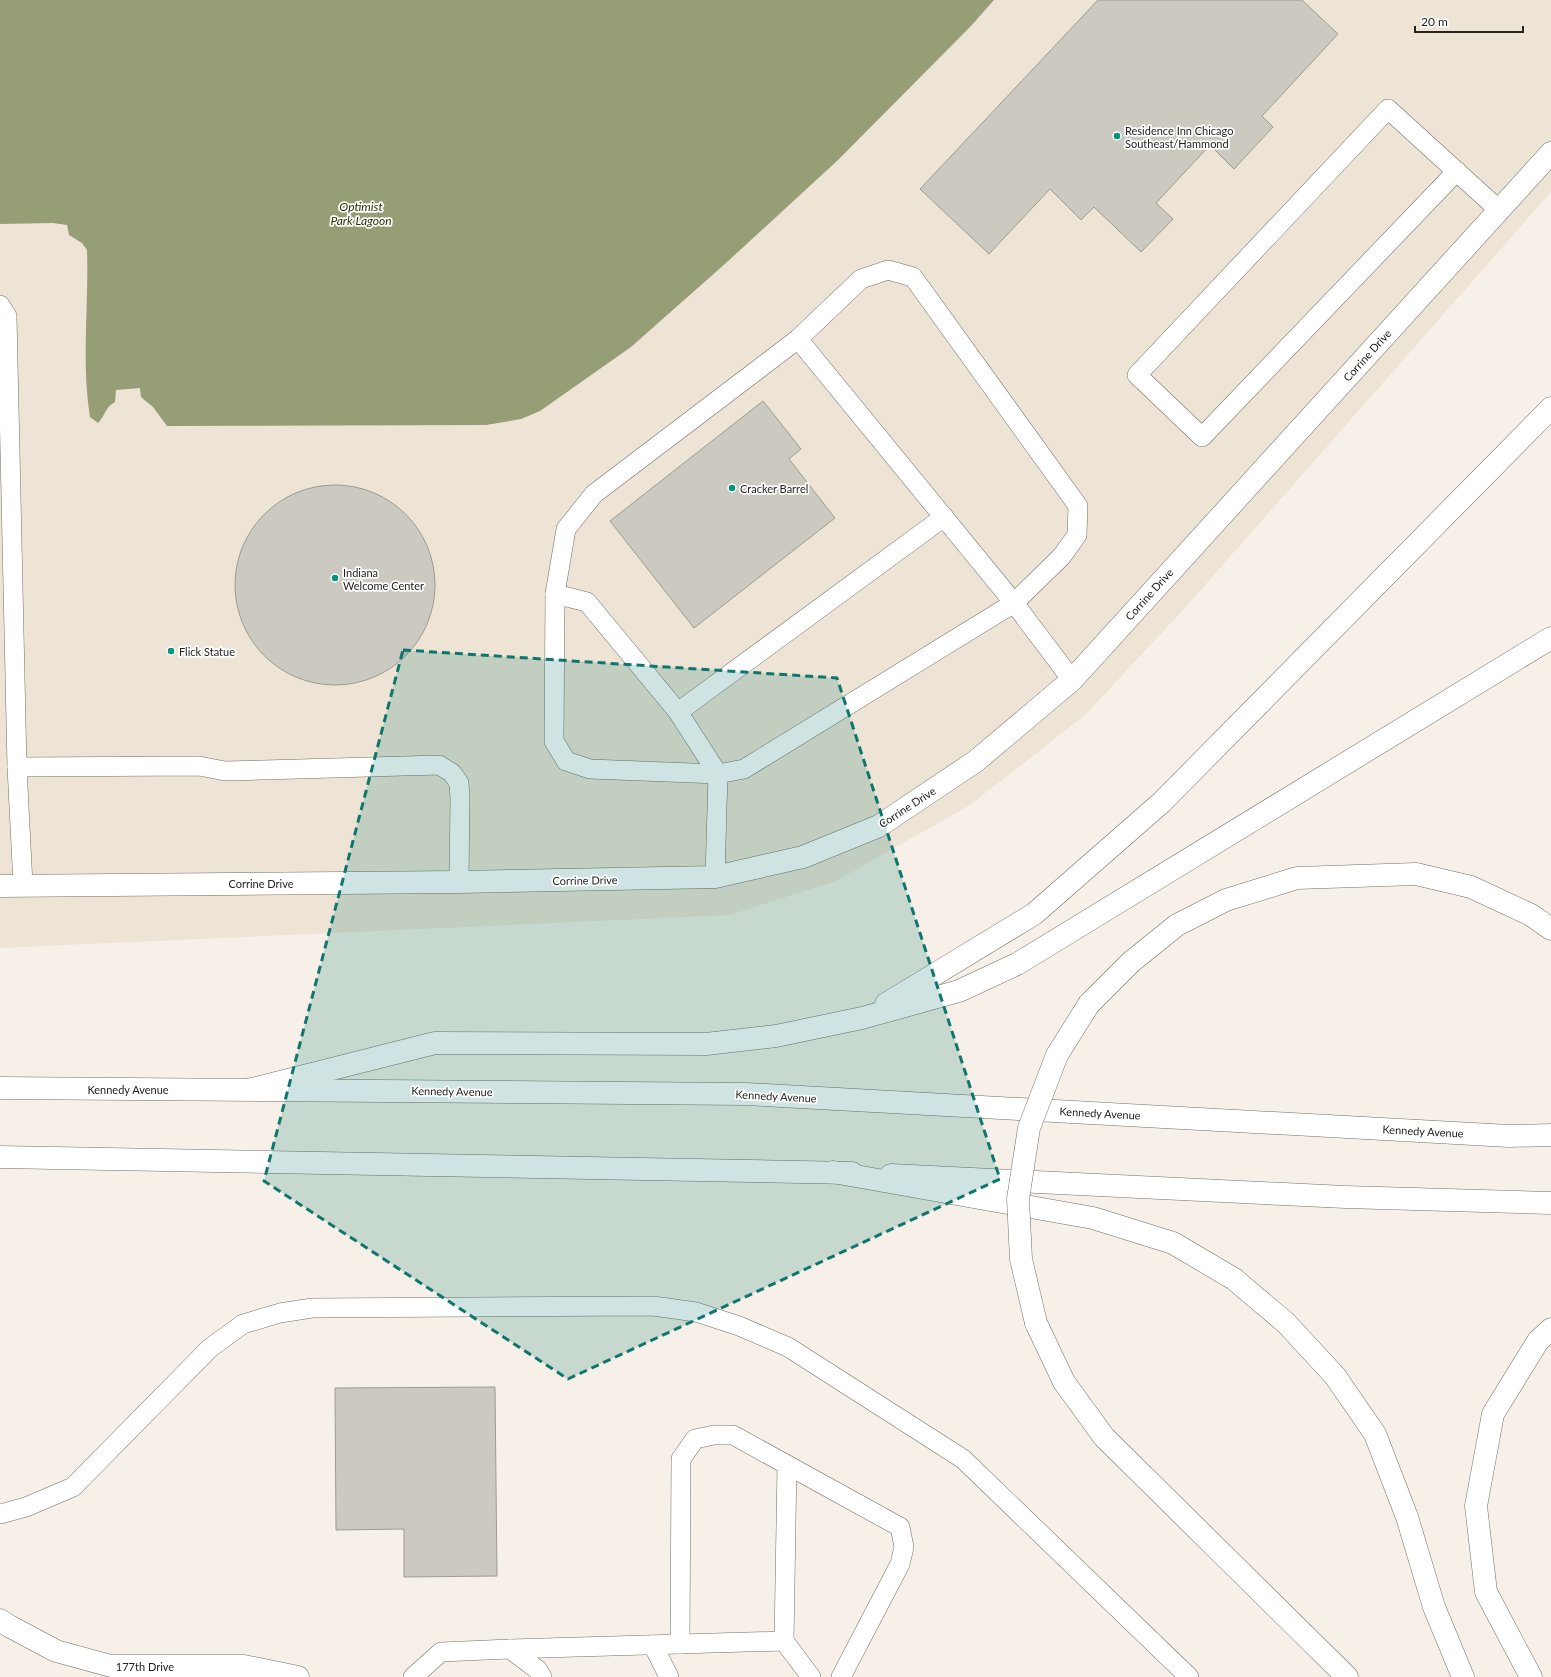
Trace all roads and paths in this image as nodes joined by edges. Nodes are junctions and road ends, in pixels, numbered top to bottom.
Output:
1 (1551, 152) edge
2 (1457, 172) junction
3 (1499, 210) junction
4 (0, 306) edge
5 (798, 339) junction
6 (4, 402) edge
7 (1551, 408) edge
8 (944, 517) junction
9 (555, 594) junction
10 (1014, 603) junction
11 (1551, 638) edge
12 (1072, 680) junction
13 (678, 712) junction
14 (18, 767) junction
15 (718, 774) junction
16 (715, 877) junction
17 (459, 882) junction
18 (22, 885) junction
19 (0, 886) edge
20 (1551, 929) edge
21 (862, 1018) junction
22 (0, 1088) edge
23 (252, 1089) junction
24 (1551, 1135) edge
25 (0, 1157) edge
26 (833, 1172) junction
27 (1551, 1203) edge
28 (1551, 1329) edge
29 (787, 1465) junction
30 (0, 1514) edge
31 (0, 1620) edge
32 (784, 1641) junction
33 (680, 1644) junction
34 (654, 1645) junction
35 (510, 1649) junction
36 (298, 1677) edge
37 (413, 1677) edge
38 (542, 1677) edge
39 (669, 1677) edge
40 (811, 1677) edge
41 (841, 1677) edge
42 (1189, 1677) edge
43 (1347, 1677) edge
44 (1463, 1677) edge
45 (1531, 1677) edge

1 - 3 main road, Corrine Drive
2 - 2 lane
2 - 3 lane
3 - 12 main road, Corrine Drive
4 - 6 lane
5 - 8 lane
5 - 9 lane
5 - 10 lane
6 - 14 lane
7 - 21 main road
8 - 10 lane
8 - 13 lane
9 - 13 lane
9 - 15 lane
10 - 12 lane
10 - 15 lane
11 - 21 main road
12 - 16 main road, Corrine Drive
13 - 15 lane
14 - 17 lane
14 - 18 lane
15 - 16 lane
16 - 17 main road, Corrine Drive
17 - 18 main road, Corrine Drive
18 - 19 main road, Corrine Drive
20 - 43 main road, bridge
21 - 23 main road
22 - 23 main road, Kennedy Avenue
23 - 24 main road, Kennedy Avenue
25 - 26 main road
26 - 27 main road
26 - 44 main road
28 - 45 main road
29 - 32 lane
29 - 33 lane
29 - 41 lane
30 - 42 lane
31 - 36 main road, 177th Drive
32 - 33 lane
32 - 40 lane
33 - 34 lane
34 - 35 lane
34 - 39 lane
35 - 37 lane
35 - 38 lane

